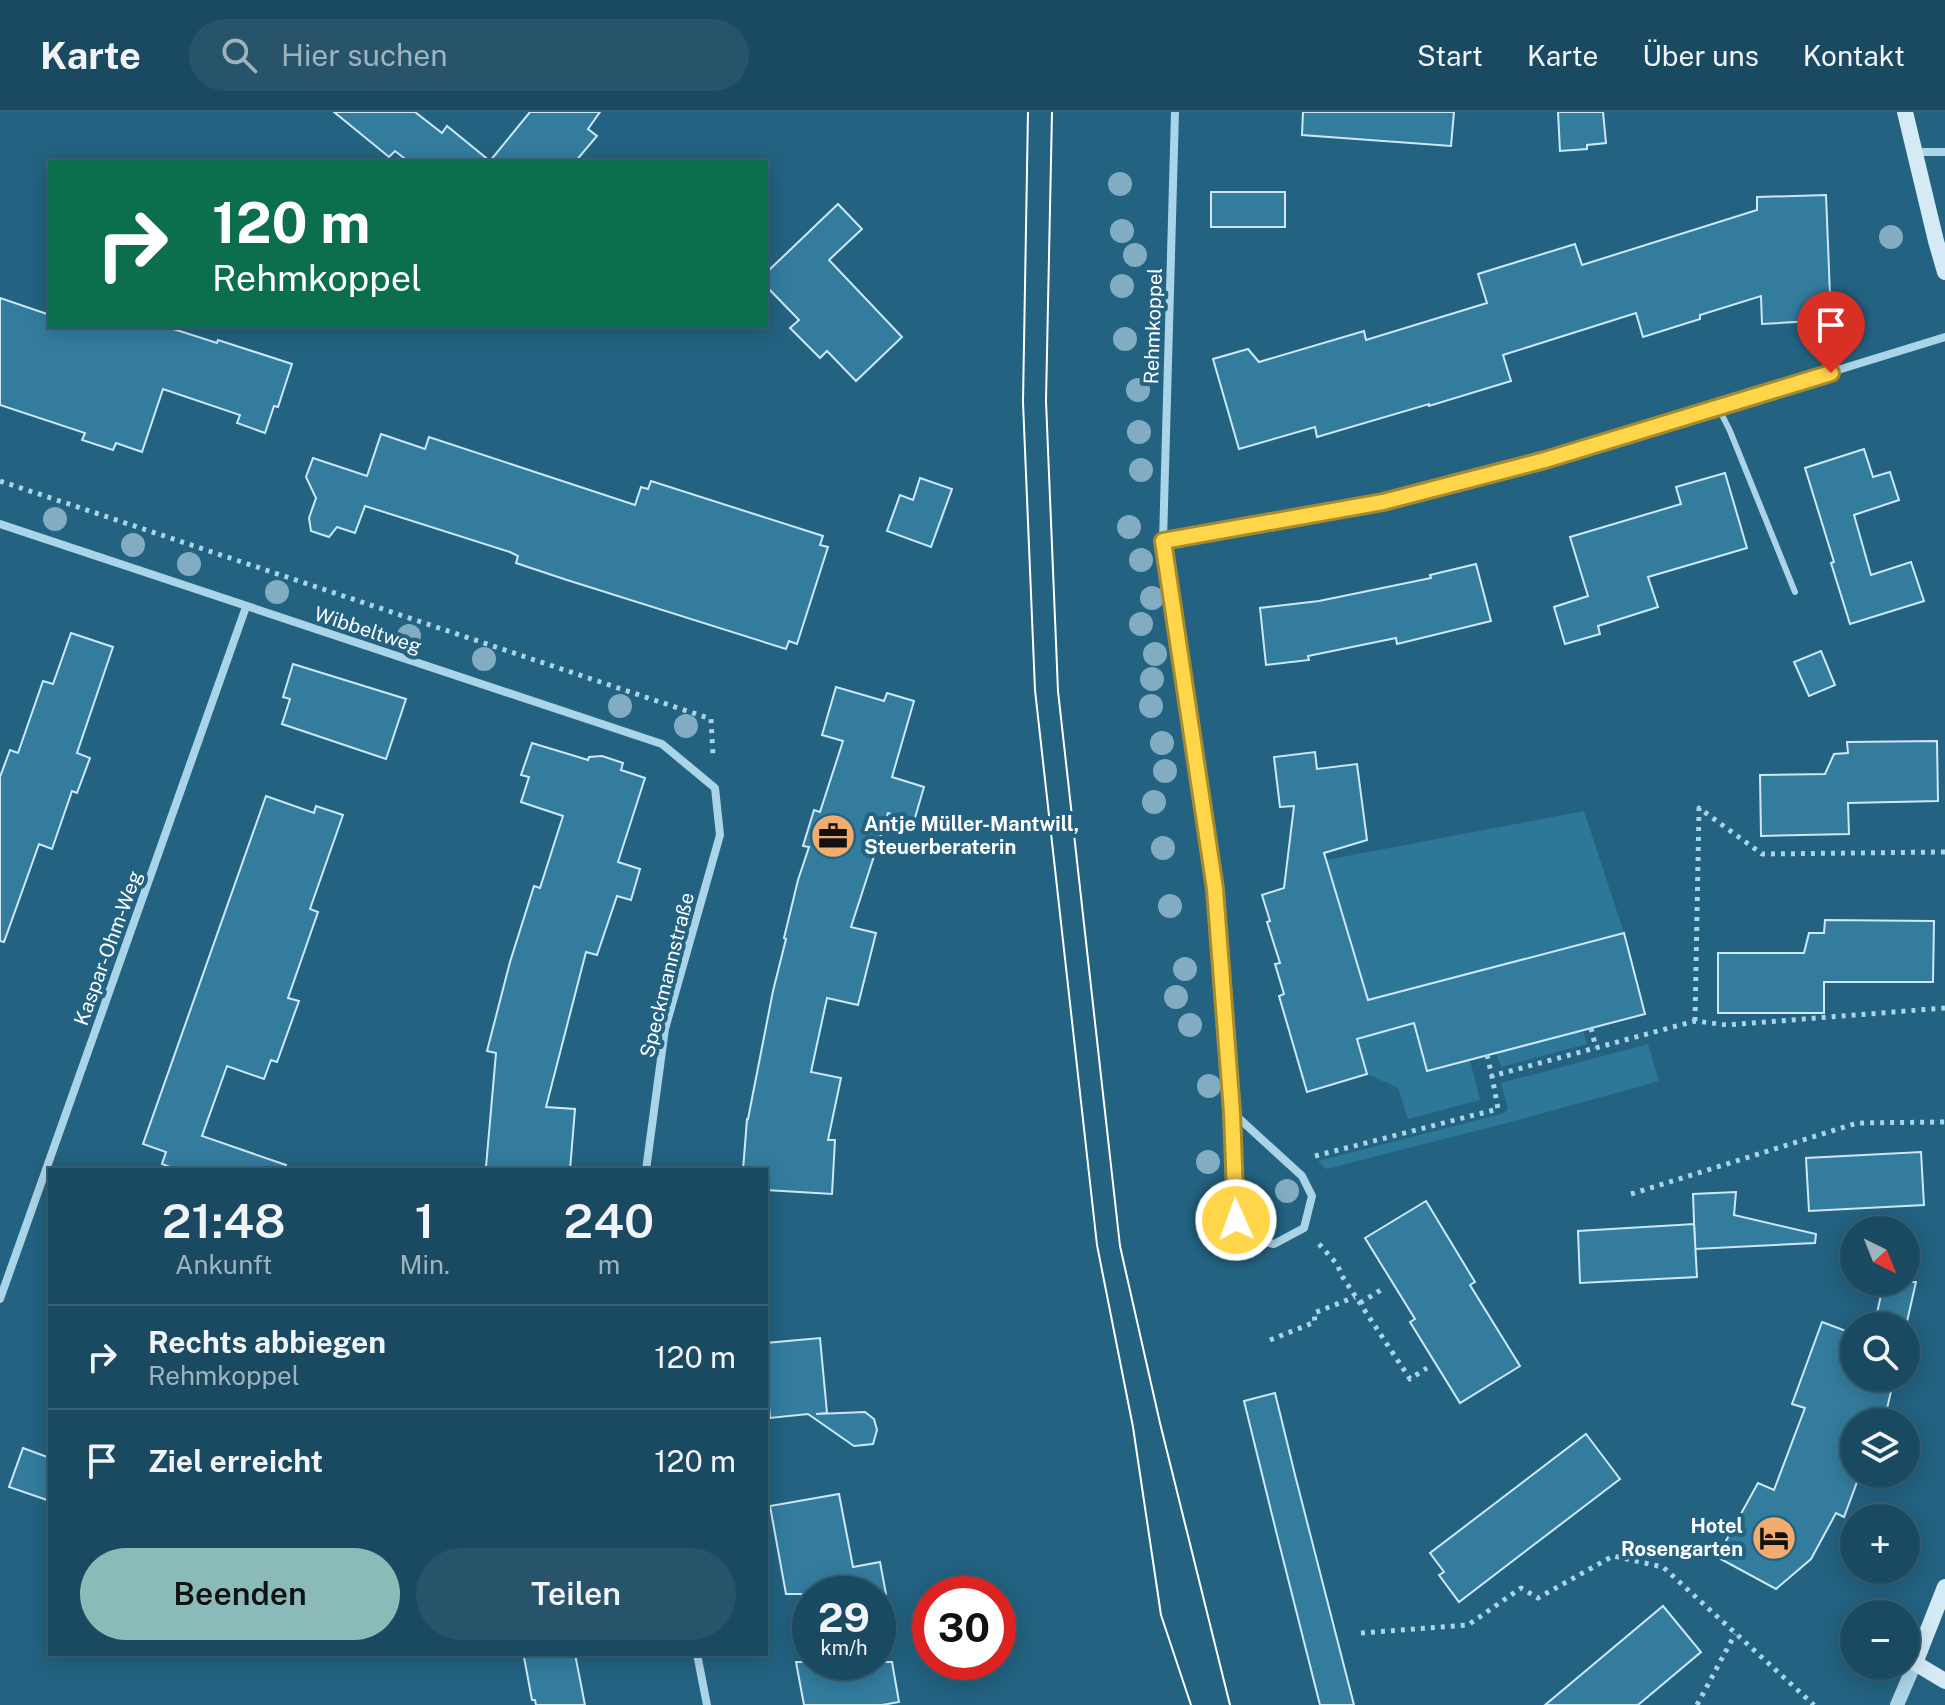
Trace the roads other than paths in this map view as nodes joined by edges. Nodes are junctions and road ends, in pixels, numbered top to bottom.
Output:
1 (1175, 112) edge
2 (1905, 112) edge
3 (1914, 152) junction
4 (1945, 152) edge
5 (1945, 272) edge
6 (1945, 337) edge
7 (1718, 407) junction
8 (0, 524) edge
9 (1163, 541) junction
10 (1795, 592) dead end
11 (246, 607) junction
12 (715, 788) joint
13 (1232, 1112) junction
14 (646, 1168) edge
15 (0, 1299) edge
16 (1945, 1587) edge
17 (1920, 1650) edge
18 (697, 1656) edge
19 (1920, 1666) edge
20 (1908, 1680) edge
21 (1945, 1681) edge
22 (707, 1705) edge
23 (1897, 1705) edge

1 - 9 street, Rehmkoppel
2 - 3 main road
3 - 4 street
3 - 5 main road
6 - 7 street
7 - 9 street
7 - 10 lane
8 - 11 street, Wibbeltweg
9 - 13 street, Rehmkoppel
11 - 12 street, Wibbeltweg
11 - 15 street, Kaspar-Ohm-Weg
12 - 14 street, Speckmannstraße
13 - 13 street, Rehmkoppel
16 - 17 main road
18 - 22 street
19 - 21 main road
20 - 23 street

